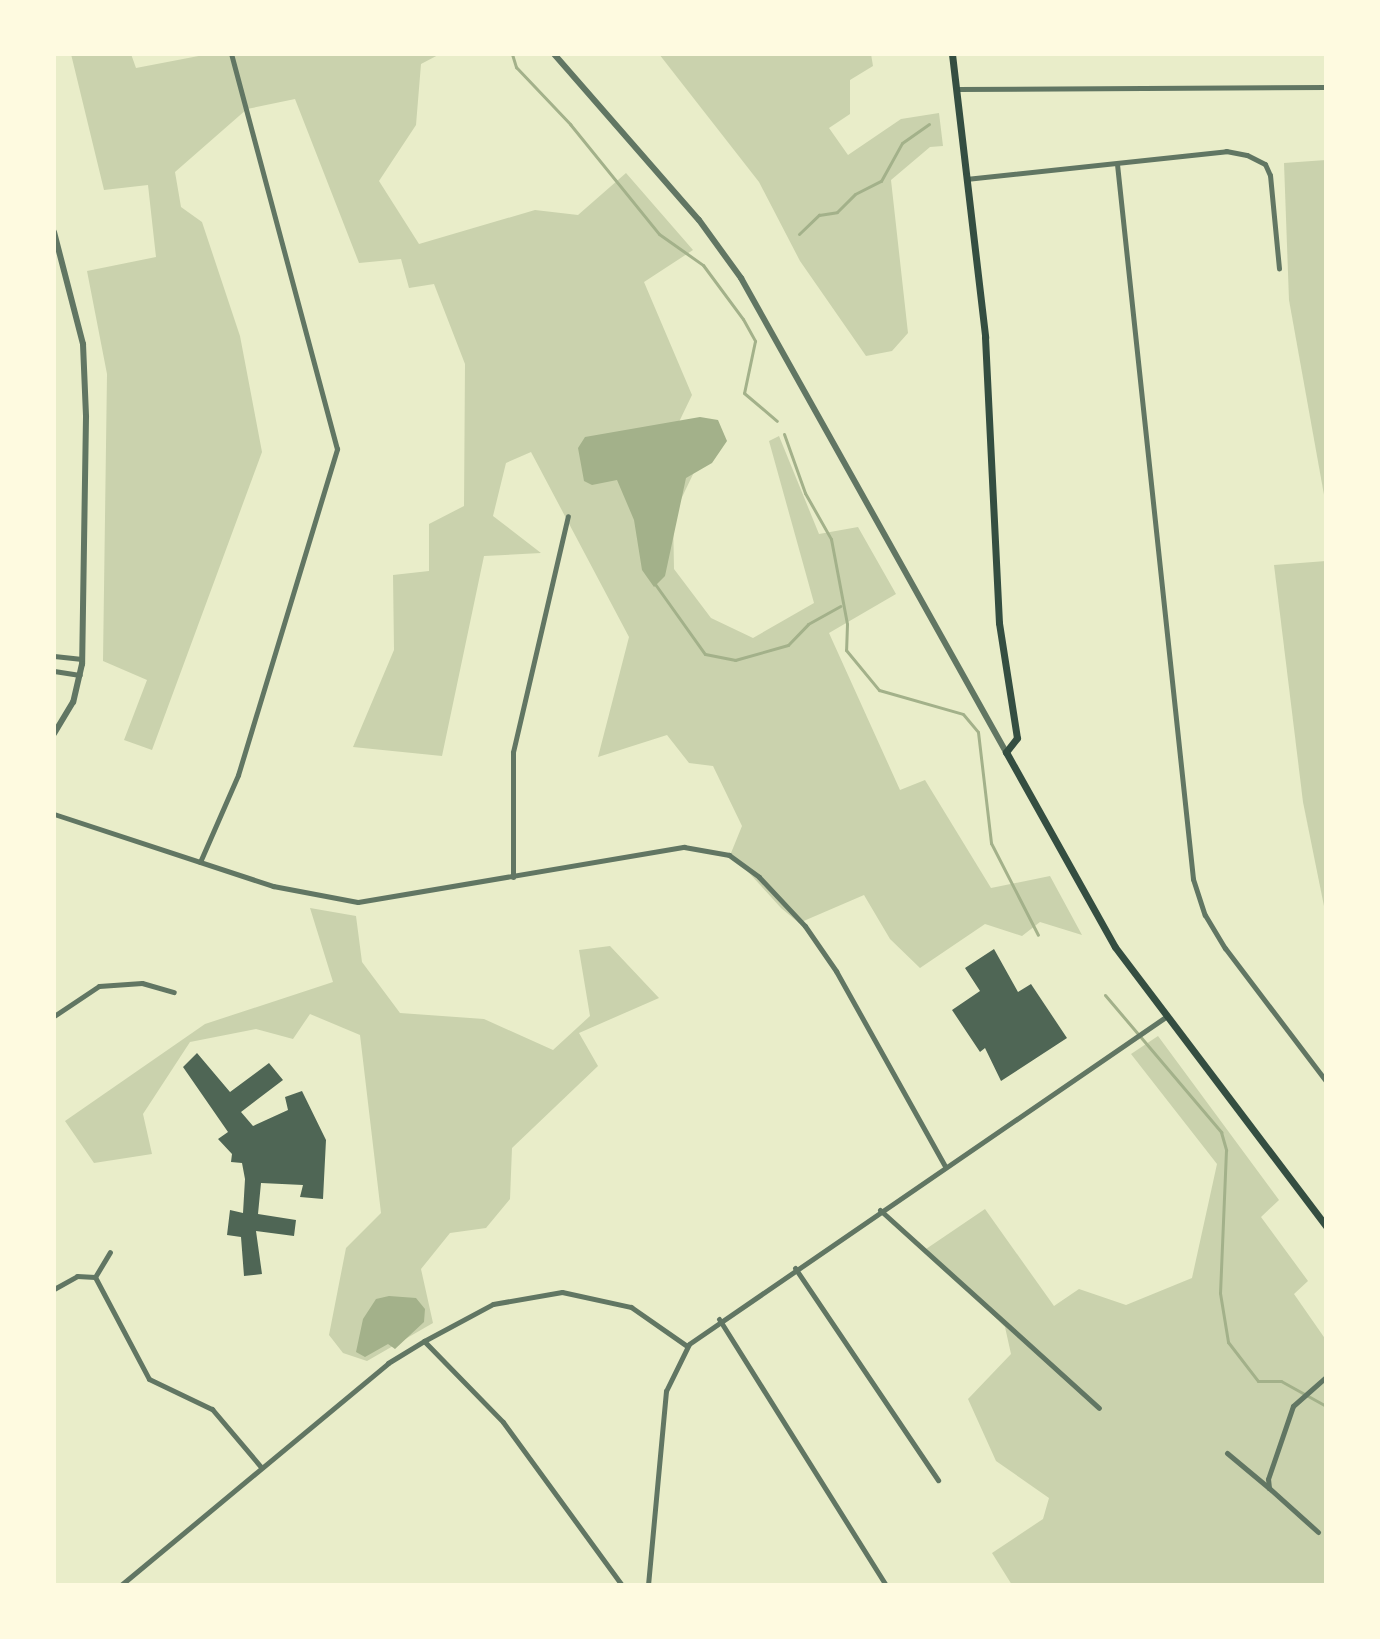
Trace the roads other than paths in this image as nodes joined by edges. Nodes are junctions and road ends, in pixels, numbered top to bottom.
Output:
1 (231, 54) edge
2 (554, 54) edge
3 (952, 54) edge
4 (1326, 87) edge
5 (957, 89) junction
6 (1117, 164) junction
7 (966, 179) junction
8 (54, 232) edge
9 (1279, 269) dead end
10 (568, 516) dead end
11 (54, 656) edge
12 (82, 659) junction
13 (54, 671) edge
14 (80, 675) junction
15 (54, 734) edge
16 (1006, 752) junction
17 (54, 814) edge
18 (200, 862) junction
19 (513, 877) junction
20 (174, 992) dead end
21 (54, 1016) edge
22 (1168, 1016) junction
23 (1326, 1081) edge
24 (945, 1166) junction
25 (880, 1210) junction
26 (1326, 1226) edge
27 (110, 1252) dead end
28 (795, 1268) junction
29 (95, 1277) junction
30 (54, 1289) edge
31 (719, 1319) junction
32 (424, 1341) junction
33 (687, 1346) junction
34 (1326, 1377) edge
35 (1099, 1408) dead end
36 (1227, 1453) dead end
37 (261, 1467) junction
38 (938, 1480) dead end
39 (1269, 1488) junction
40 (1318, 1532) dead end
41 (121, 1585) edge
42 (622, 1585) edge
43 (648, 1585) edge
44 (886, 1585) edge

1 - 18 street
2 - 16 street
3 - 5 main road
4 - 5 street
5 - 7 main road
6 - 7 street
6 - 9 street
6 - 23 street
7 - 16 main road
8 - 12 street
10 - 19 street
11 - 12 street
12 - 14 street
13 - 14 street
14 - 15 street
16 - 22 main road
17 - 18 street
18 - 19 street
19 - 24 street
20 - 21 street
22 - 24 street
22 - 26 main road
24 - 25 street
25 - 28 street
25 - 35 street
27 - 29 street
28 - 31 street
28 - 38 street
29 - 30 street
29 - 37 street
31 - 33 street
31 - 44 street
32 - 33 street
32 - 37 street
32 - 42 street
33 - 43 street
34 - 39 street
36 - 39 street
37 - 41 street
39 - 40 street

